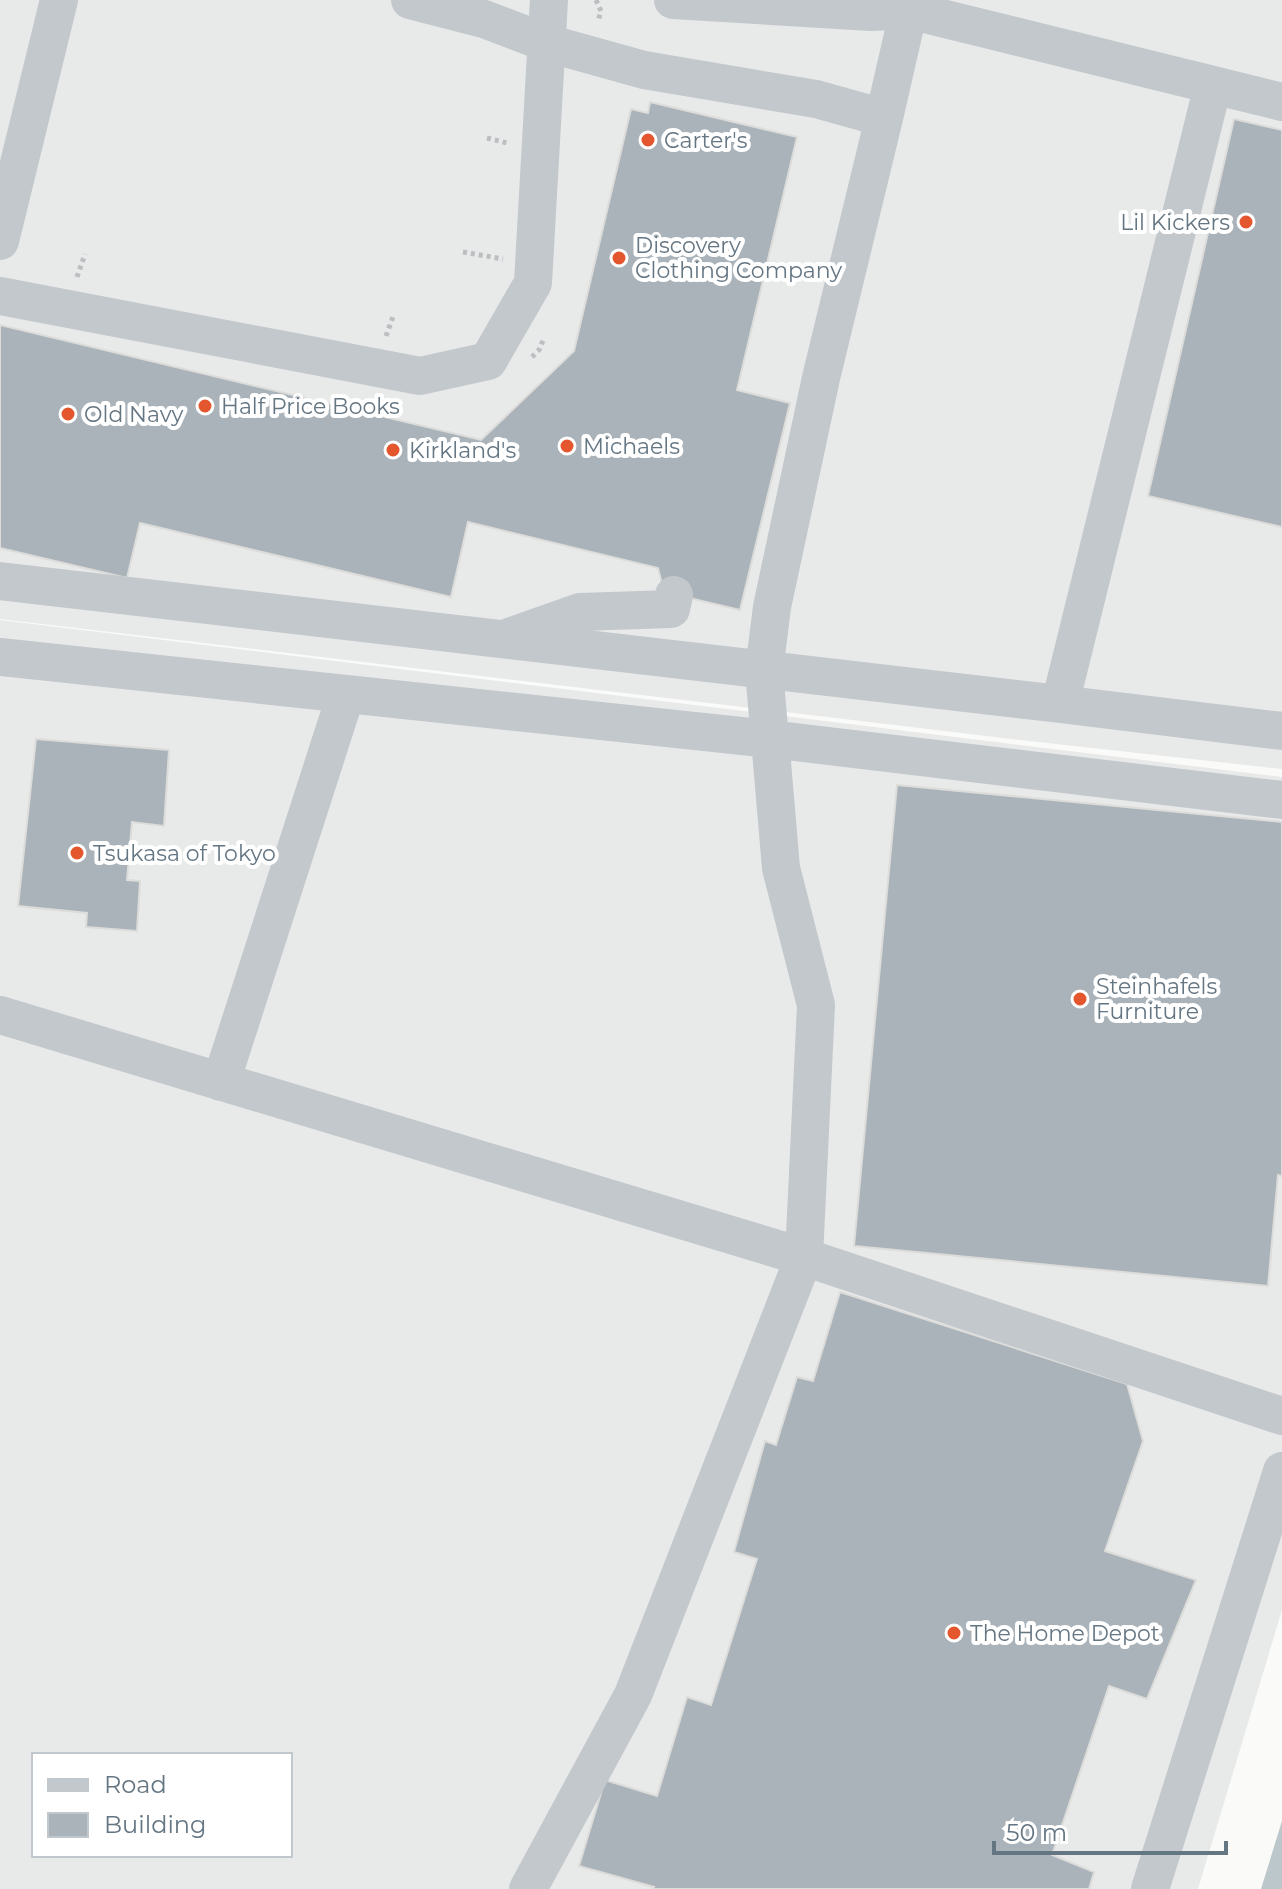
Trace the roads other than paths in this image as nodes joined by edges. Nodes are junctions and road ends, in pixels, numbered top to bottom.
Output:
1 (59, 0) edge
2 (410, 0) edge
3 (549, 0) edge
4 (673, 0) edge
5 (910, 5) edge
6 (547, 43) junction
7 (1213, 85) junction
8 (1282, 102) edge
9 (884, 118) junction
10 (0, 241) edge
11 (0, 296) edge
12 (0, 581) edge
13 (674, 595) dead end
14 (501, 640) junction
15 (0, 657) edge
16 (764, 671) junction
17 (346, 694) junction
18 (1060, 704) junction
19 (1282, 731) edge
20 (770, 739) junction
21 (1282, 800) edge
22 (0, 1015) edge
23 (221, 1082) junction
24 (804, 1257) junction
25 (1282, 1416) edge
26 (1282, 1471) edge
27 (528, 1889) edge
28 (1150, 1889) edge

1 - 10 lane
2 - 6 lane
3 - 6 lane
4 - 5 lane
5 - 7 lane
5 - 9 lane
6 - 9 lane
6 - 11 lane
7 - 8 lane
7 - 18 lane
9 - 16 lane
12 - 14 lane
13 - 14 lane
14 - 16 lane
15 - 17 lane
16 - 18 lane
16 - 20 lane
17 - 20 lane
17 - 23 lane
18 - 19 lane
20 - 21 lane
20 - 24 lane
22 - 23 lane
23 - 24 lane
24 - 25 lane
24 - 27 lane
26 - 28 lane

